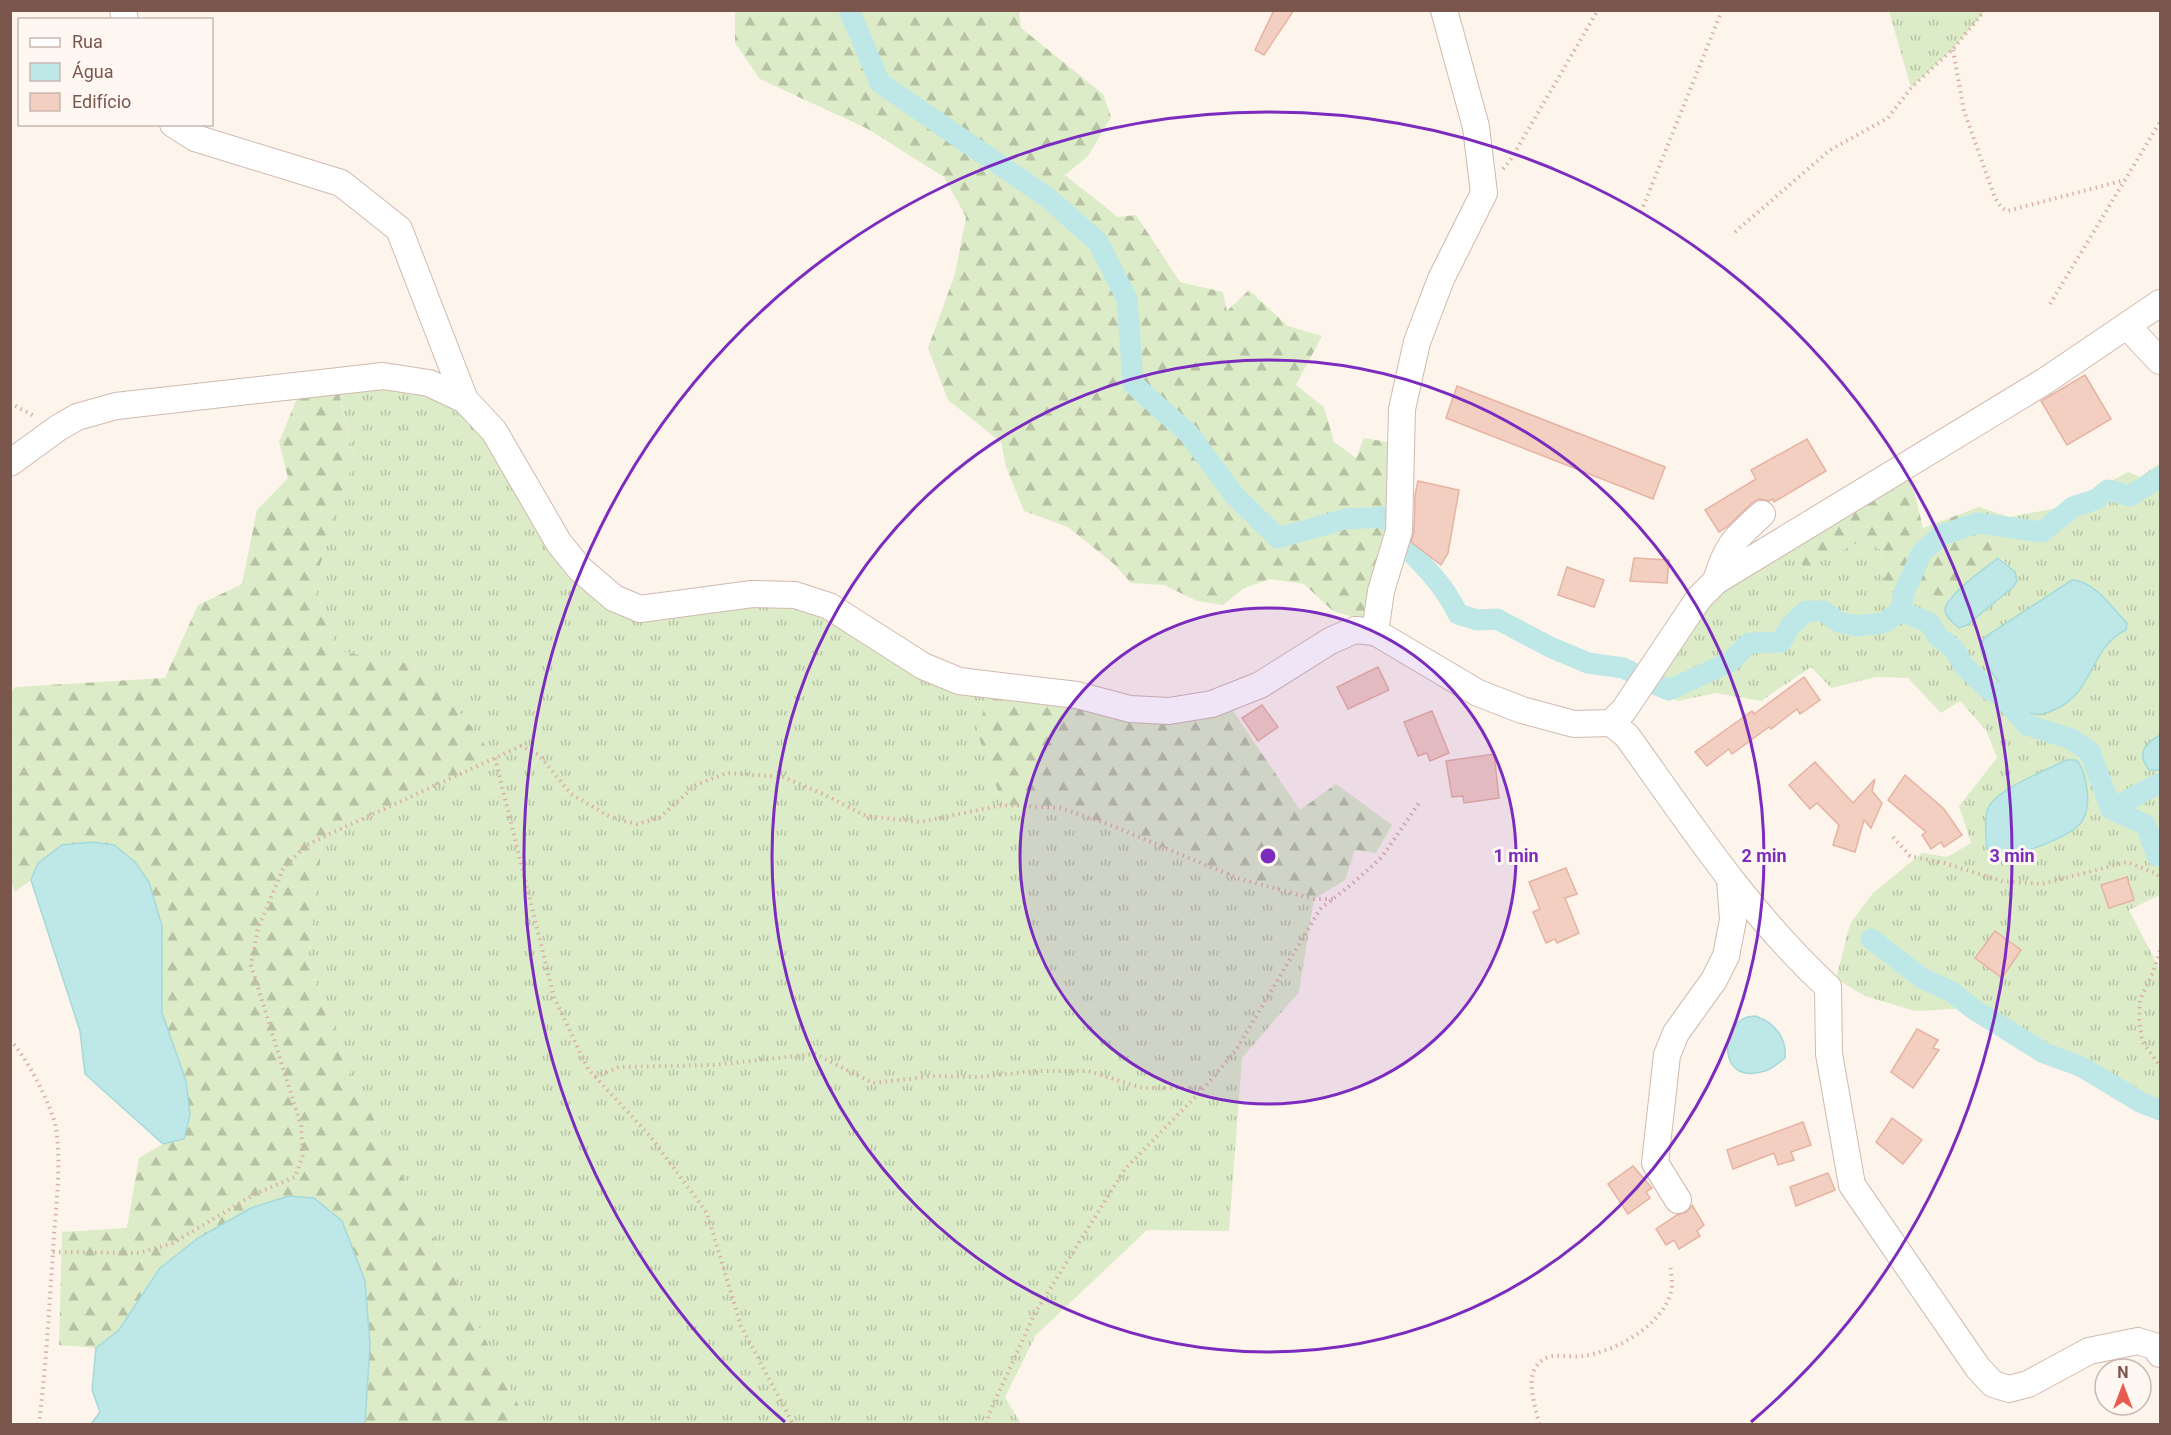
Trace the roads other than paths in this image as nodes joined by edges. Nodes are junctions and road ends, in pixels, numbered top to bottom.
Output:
1 (1444, 10) edge
2 (176, 126) edge
3 (2160, 303) edge
4 (2127, 326) junction
5 (2160, 361) edge
6 (465, 400) junction
7 (10, 462) edge
8 (1762, 514) dead end
9 (1716, 581) junction
10 (1375, 632) junction
11 (1611, 723) junction
12 (1730, 880) junction
13 (1678, 1200) dead end
14 (2160, 1354) edge

1 - 10 street
2 - 6 street
3 - 4 street
4 - 5 street
4 - 9 street
6 - 7 street
6 - 10 street
8 - 9 street
9 - 11 street
10 - 11 street
11 - 12 street
12 - 13 street
12 - 14 street

